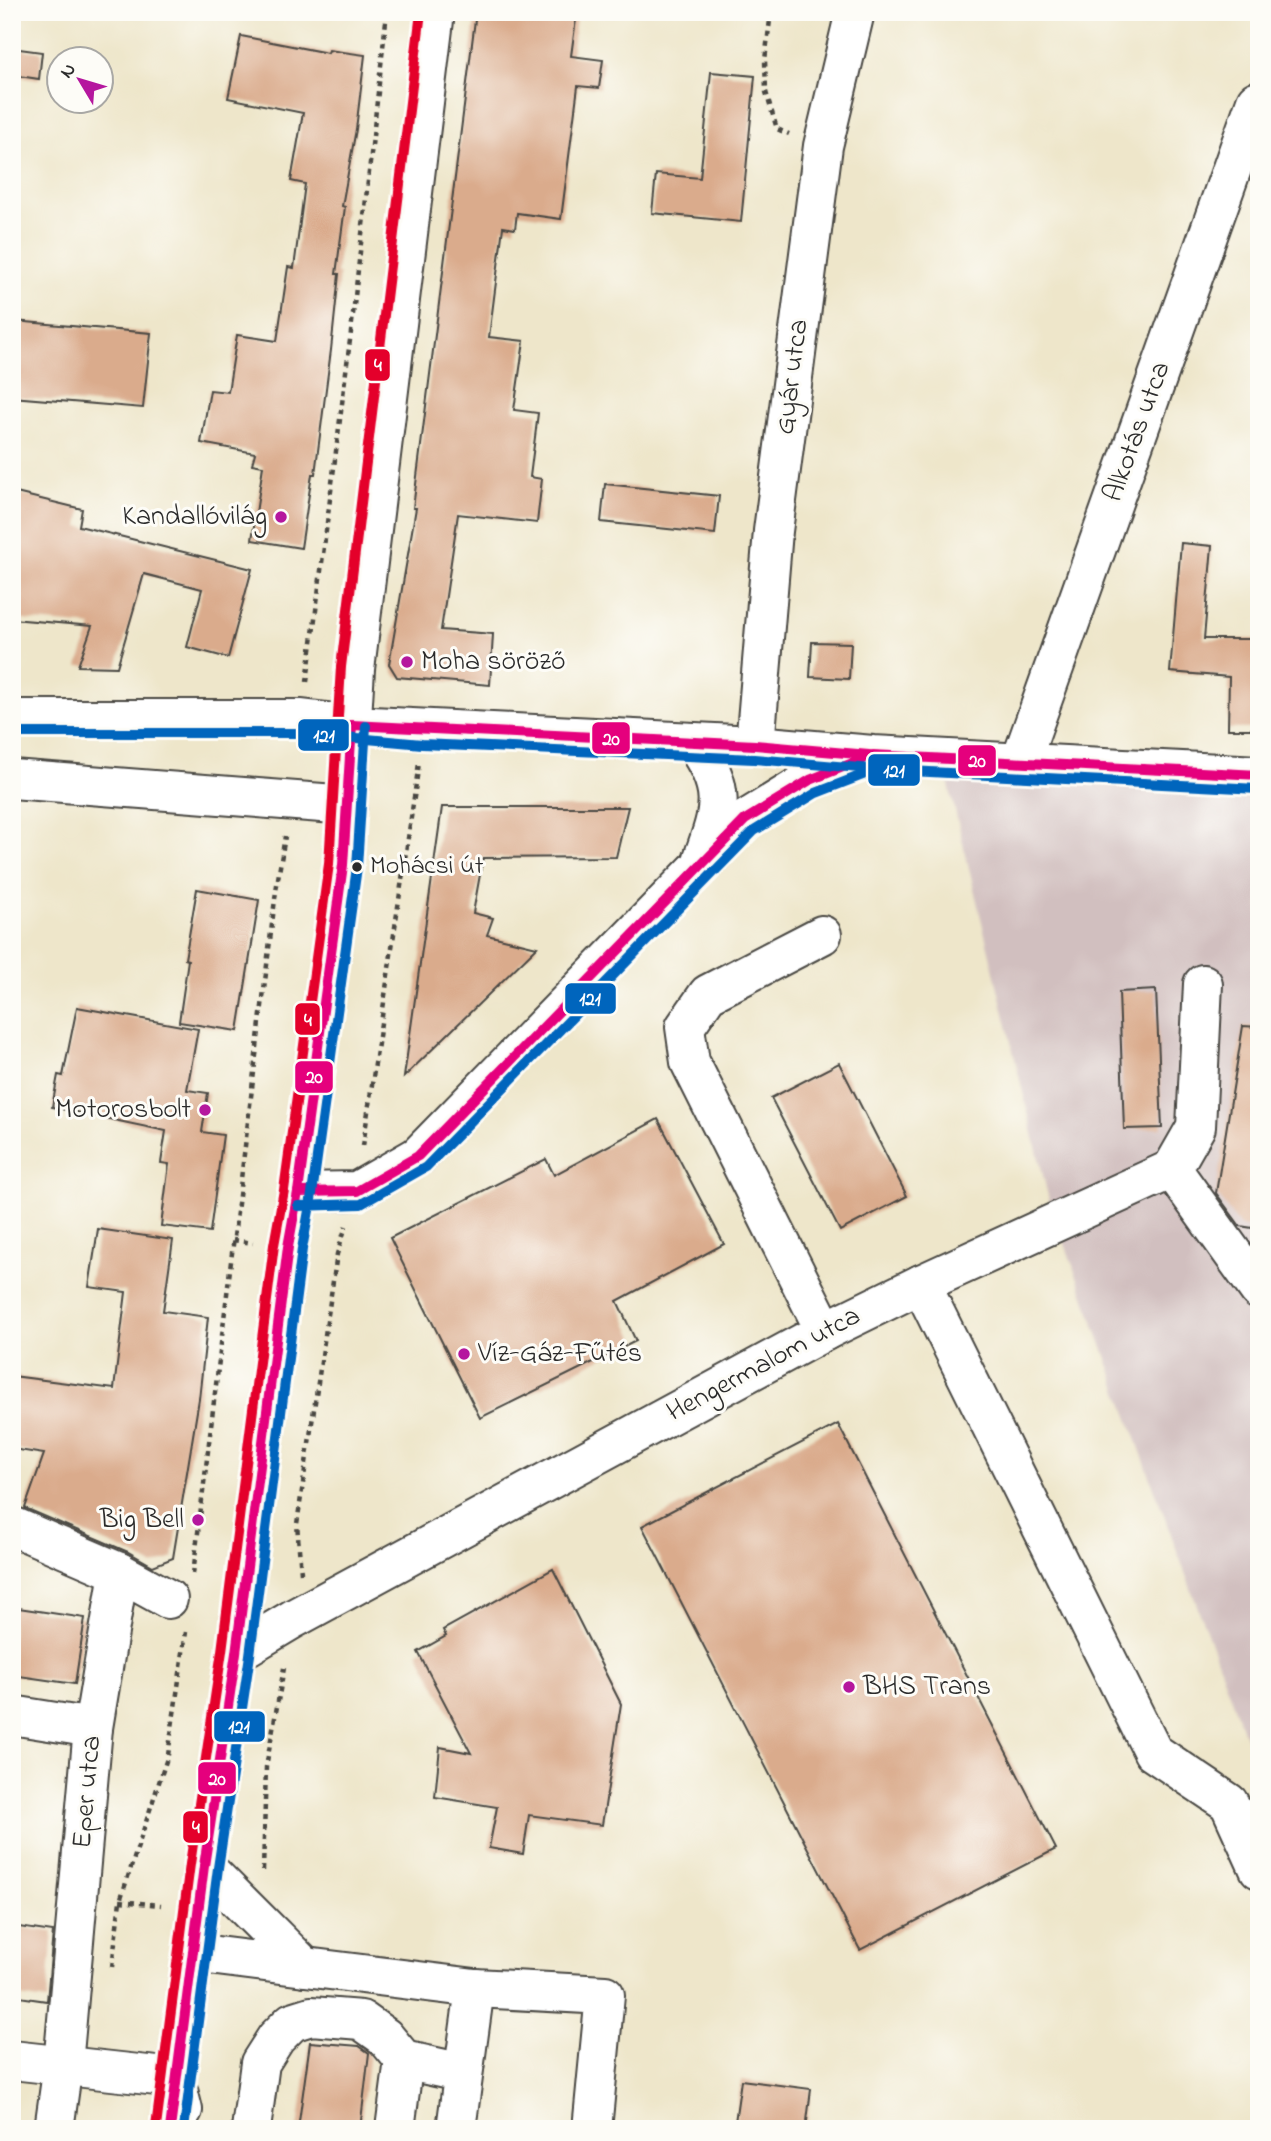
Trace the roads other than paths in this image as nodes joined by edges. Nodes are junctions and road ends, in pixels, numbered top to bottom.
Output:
1 (435, 12) edge
2 (855, 12) edge
3 (1255, 102) dead end
4 (12, 719) edge
5 (352, 724) junction
6 (694, 743) junction
7 (755, 746) junction
8 (873, 755) junction
9 (1020, 762) junction
10 (1259, 775) edge
11 (12, 779) edge
12 (348, 805) junction
13 (702, 862) junction
14 (822, 935) dead end
15 (1203, 984) dead end
16 (1172, 1169) junction
17 (298, 1192) junction
18 (921, 1284) junction
19 (1259, 1290) edge
20 (825, 1331) junction
21 (12, 1526) edge
22 (119, 1572) junction
23 (183, 1599) road end
24 (236, 1653) junction
25 (12, 1715) edge
26 (93, 1728) junction
27 (204, 1866) junction
28 (1259, 1869) edge
29 (193, 1953) junction
30 (305, 1967) junction
31 (475, 1988) junction
32 (12, 2060) edge
33 (404, 2060) junction
34 (63, 2065) junction
35 (463, 2073) junction
36 (176, 2078) junction
37 (54, 2129) edge
38 (170, 2129) edge
39 (188, 2129) edge
40 (251, 2129) edge
41 (395, 2129) edge
42 (456, 2129) edge
43 (592, 2129) edge

1 - 5 street
2 - 7 street, Gyár utca
3 - 9 street, Alkotás utca
4 - 5 street
5 - 6 street
5 - 12 street
6 - 7 street
6 - 13 street
7 - 8 street
8 - 9 street
8 - 13 street
9 - 10 street
11 - 12 street
12 - 17 street
13 - 17 street
14 - 20 street
15 - 16 street
16 - 18 street, Hengermalom utca
16 - 19 street
17 - 24 street
18 - 20 street, Hengermalom utca
18 - 28 street
20 - 24 street, Hengermalom utca
21 - 22 street
22 - 23 street
22 - 26 street, Eper utca
24 - 27 street
25 - 26 street
26 - 34 street, Eper utca
27 - 29 street
27 - 30 street
29 - 30 street
29 - 36 street
30 - 31 street
31 - 35 street
31 - 43 street
32 - 34 street
33 - 35 street
33 - 40 street
33 - 41 street
34 - 36 street
34 - 37 street, Eper utca
35 - 42 street
36 - 38 street
36 - 39 street

